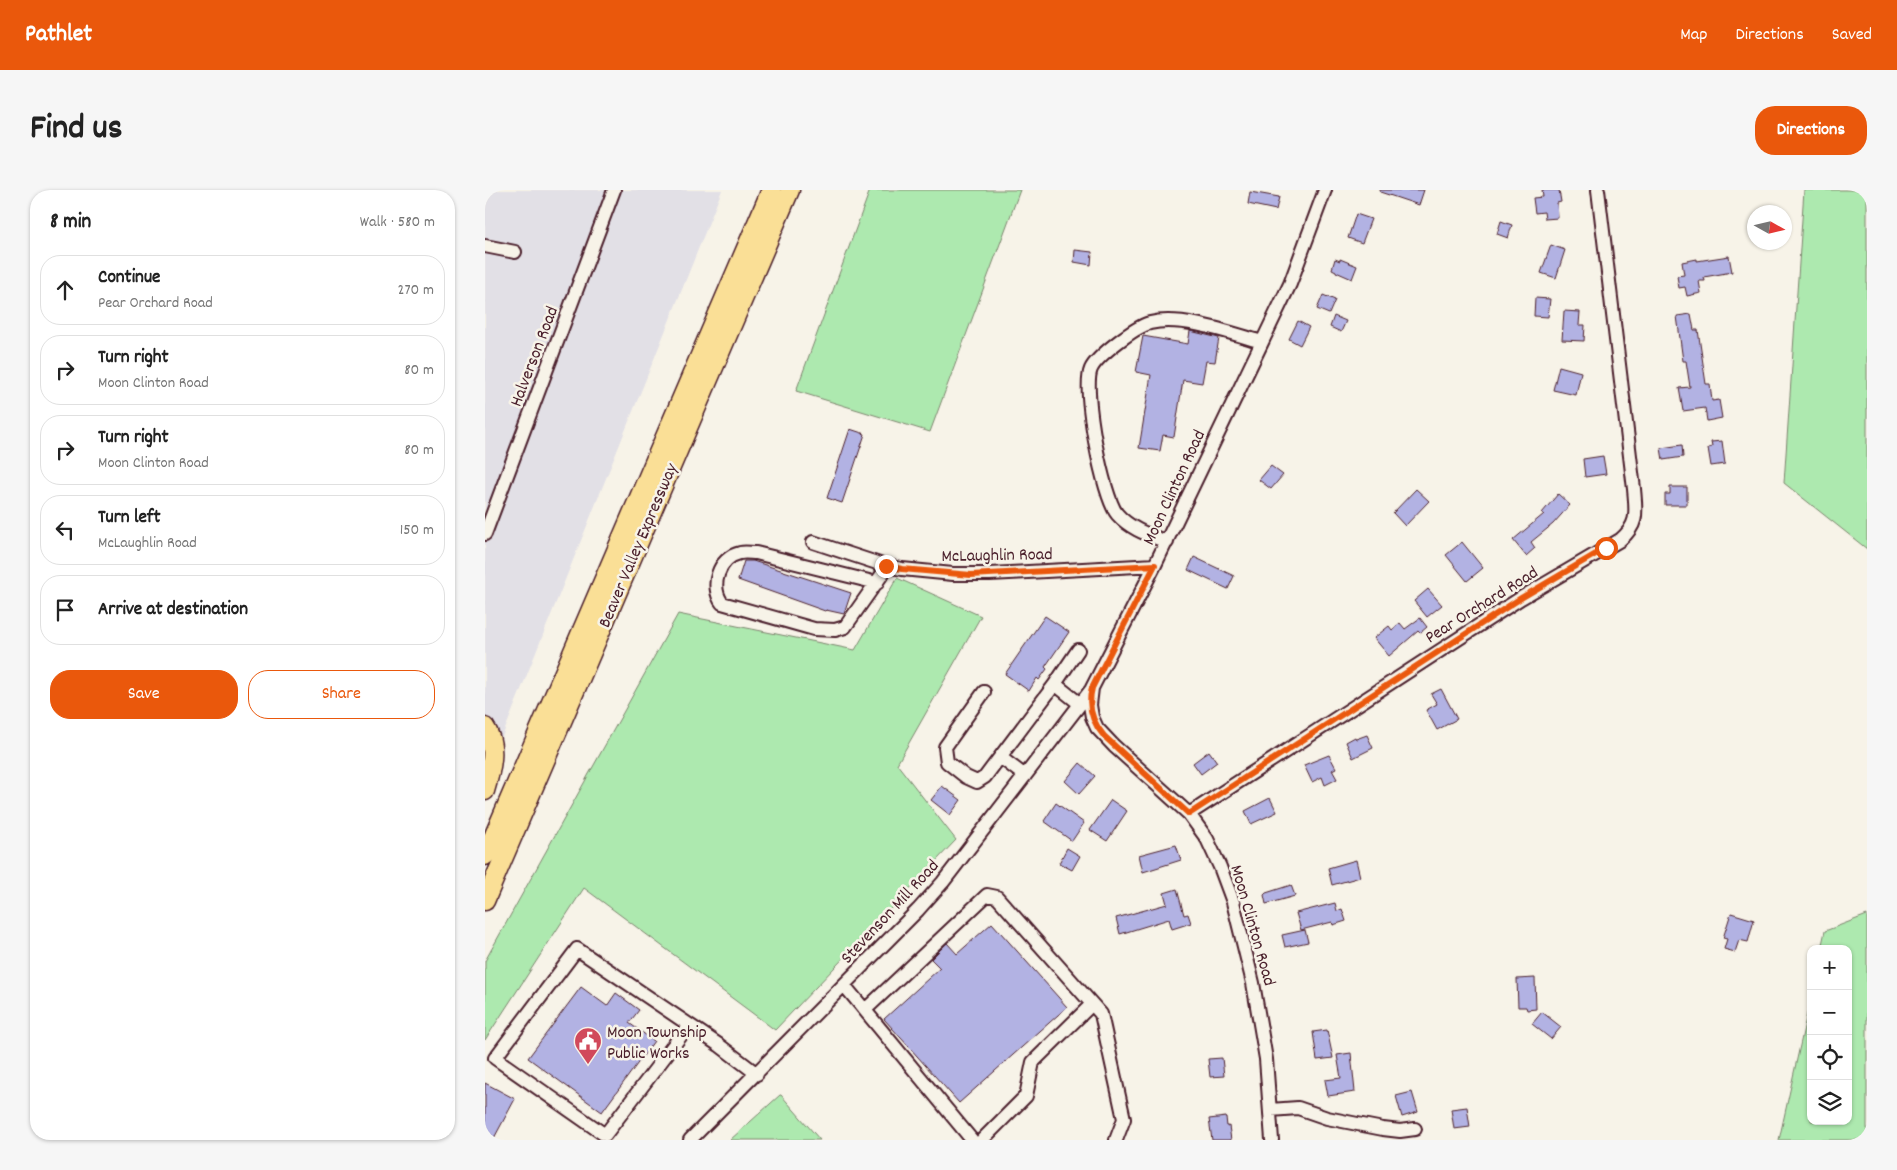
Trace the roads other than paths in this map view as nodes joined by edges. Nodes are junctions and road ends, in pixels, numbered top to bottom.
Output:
1 (614, 190) edge
2 (771, 190) edge
3 (790, 190) edge
4 (1325, 190) edge
5 (1598, 190) edge
6 (485, 246) edge
7 (515, 252) dead end
8 (1262, 342) junction
9 (485, 534) edge
10 (813, 542) dead end
11 (1167, 542) junction
12 (1155, 565) junction
13 (888, 566) junction
14 (877, 583) junction
15 (1078, 650) dead end
16 (1055, 684) junction
17 (1092, 688) junction
18 (984, 692) dead end
19 (1080, 704) junction
20 (485, 727) edge
21 (1000, 758) junction
22 (1025, 776) junction
23 (485, 791) edge
24 (1189, 814) junction
25 (485, 856) edge
26 (485, 901) edge
27 (844, 985) junction
28 (1092, 1004) junction
29 (865, 1010) junction
30 (689, 1025) junction
31 (757, 1074) junction
32 (1270, 1110) junction
33 (1415, 1129) dead end
34 (690, 1140) edge
35 (972, 1140) edge
36 (982, 1140) edge
37 (1116, 1140) edge
38 (1273, 1140) edge

1 - 9 street, Halverson Road
2 - 25 highway, Beaver Valley Expressway
3 - 26 highway, Beaver Valley Expressway
4 - 8 street, Moon Clinton Road
5 - 24 street, Pear Orchard Road
6 - 7 street
8 - 11 street, Moon Clinton Road
8 - 11 street
10 - 13 street, McLaughlin Road
11 - 12 street, Moon Clinton Road
12 - 13 street, McLaughlin Road
12 - 17 street, Moon Clinton Road
13 - 14 street
14 - 14 street
15 - 16 street
16 - 19 street
16 - 21 street
17 - 19 street, Stevenson Mill Road
17 - 24 street, Moon Clinton Road
18 - 21 street
19 - 22 street, Stevenson Mill Road
20 - 23 highway
21 - 22 street
22 - 27 street, Stevenson Mill Road
24 - 32 street, Moon Clinton Road
27 - 29 street
27 - 31 street, Stevenson Mill Road
28 - 29 street
28 - 36 street
28 - 37 street
29 - 35 street
30 - 30 street
30 - 31 street
31 - 34 street, Stevenson Mill Road
32 - 33 street
32 - 38 street, Moon Clinton Road

